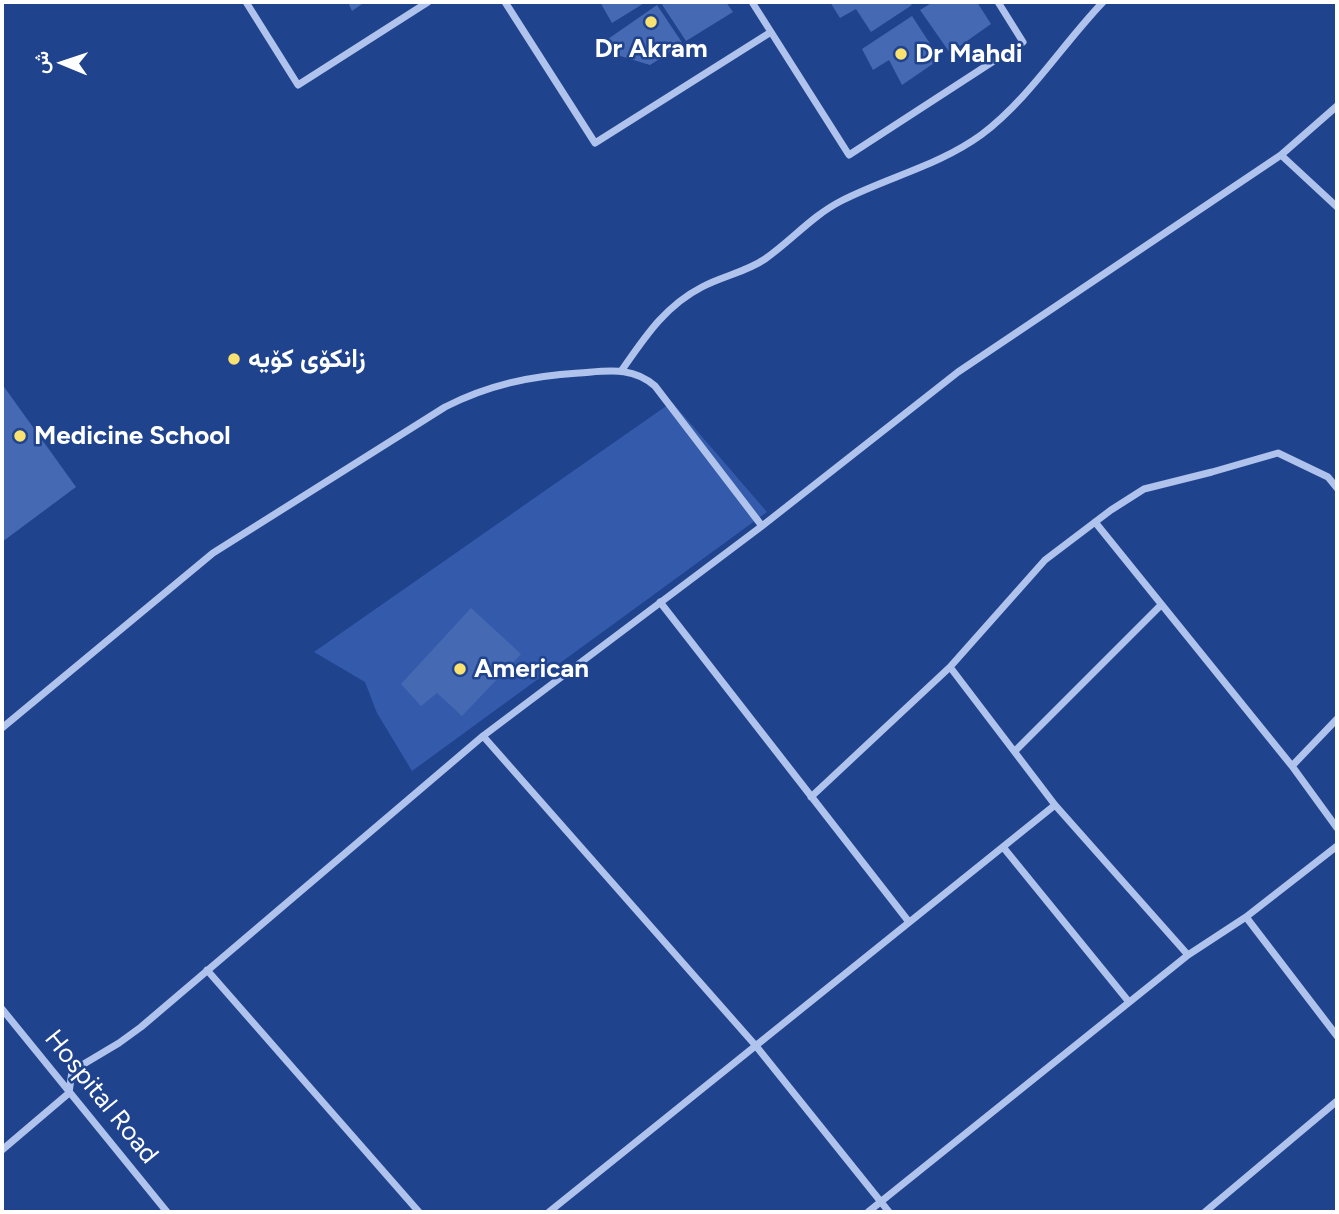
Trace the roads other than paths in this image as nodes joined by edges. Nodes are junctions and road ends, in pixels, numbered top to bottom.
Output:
1 (246, 2) edge
2 (428, 2) edge
3 (505, 2) edge
4 (752, 2) edge
5 (998, 2) edge
6 (1102, 2) edge
7 (771, 32) junction
8 (1337, 106) edge
9 (1281, 155) junction
10 (1337, 207) edge
11 (622, 370) junction
12 (1337, 488) edge
13 (1095, 522) junction
14 (762, 526) junction
15 (660, 602) junction
16 (1160, 606) junction
17 (950, 667) junction
18 (1337, 719) edge
19 (2, 728) edge
20 (483, 736) junction
21 (1014, 751) junction
22 (1292, 766) junction
23 (811, 797) junction
24 (1055, 805) junction
25 (1337, 828) edge
26 (1337, 846) edge
27 (1003, 847) junction
28 (1246, 917) junction
29 (909, 922) junction
30 (1188, 955) junction
31 (208, 970) junction
32 (1129, 1002) junction
33 (2, 1009) edge
34 (1337, 1036) edge
35 (756, 1046) junction
36 (69, 1093) junction
37 (1337, 1101) edge
38 (2, 1150) edge
39 (882, 1201) junction
40 (167, 1212) edge
41 (418, 1212) edge
42 (550, 1212) edge
43 (868, 1212) edge
44 (889, 1212) edge
45 (1205, 1212) edge

1 - 2 street
3 - 7 street
4 - 7 street
5 - 7 street
6 - 11 street
8 - 9 street
9 - 10 street
9 - 14 street
11 - 14 street
11 - 19 street
12 - 13 street
13 - 16 street
13 - 17 street
14 - 15 street
15 - 20 street
15 - 23 street
16 - 21 street
16 - 22 street
17 - 21 street
17 - 23 street
18 - 22 street
20 - 31 street
20 - 35 street
21 - 24 street
22 - 25 street
23 - 29 street
24 - 27 street
24 - 30 street
26 - 28 street
27 - 29 street
27 - 32 street
28 - 30 street
28 - 34 street
29 - 35 street
30 - 32 street
31 - 36 street
31 - 41 street
32 - 39 street
33 - 36 street, Hospital Road
35 - 39 street
35 - 42 street
36 - 38 street
36 - 40 street, Hospital Road
37 - 45 street
39 - 43 street
39 - 44 street

